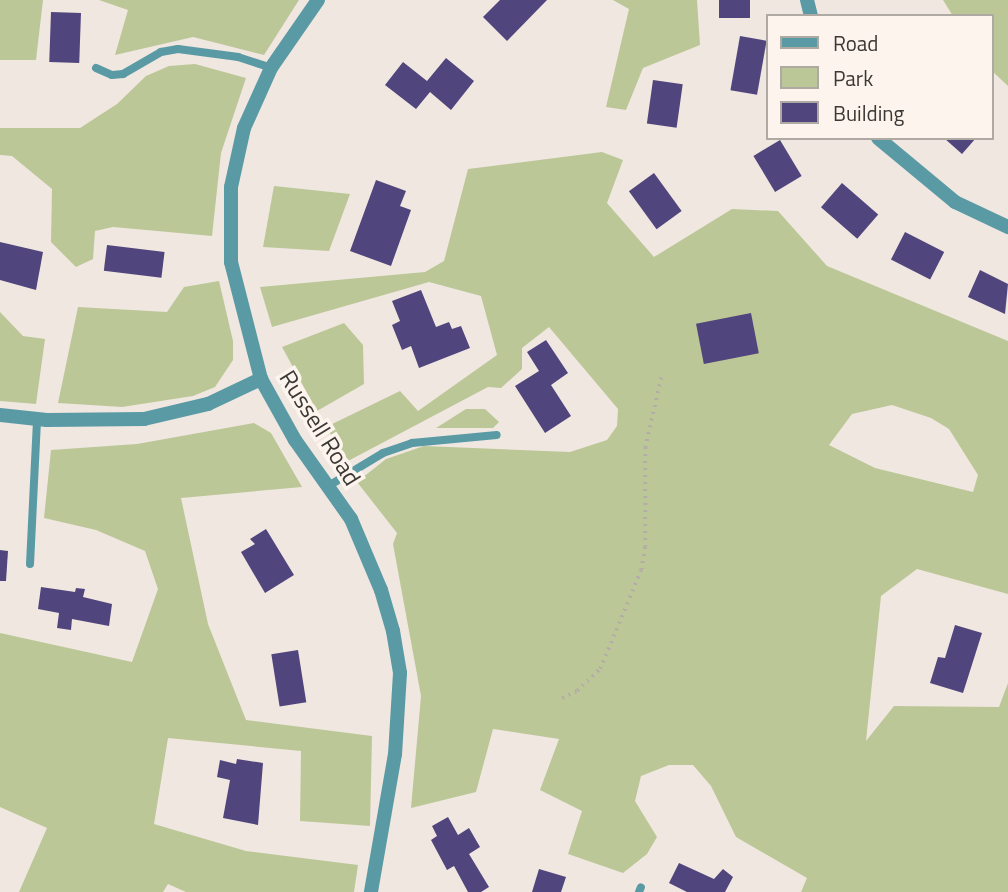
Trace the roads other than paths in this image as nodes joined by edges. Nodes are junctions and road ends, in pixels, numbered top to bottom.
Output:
1 (318, 0) edge
2 (96, 68) dead end
3 (271, 68) junction
4 (880, 140) edge
5 (1008, 227) edge
6 (261, 379) junction
7 (0, 415) edge
8 (37, 420) junction
9 (497, 435) dead end
10 (330, 485) junction
11 (30, 564) dead end
12 (371, 892) edge

1 - 3 street, Russell Road
2 - 3 lane
3 - 6 street, Russell Road
4 - 5 street
6 - 8 street
6 - 10 street, Russell Road
7 - 8 street
8 - 11 lane
9 - 10 lane
10 - 12 street, Russell Road

